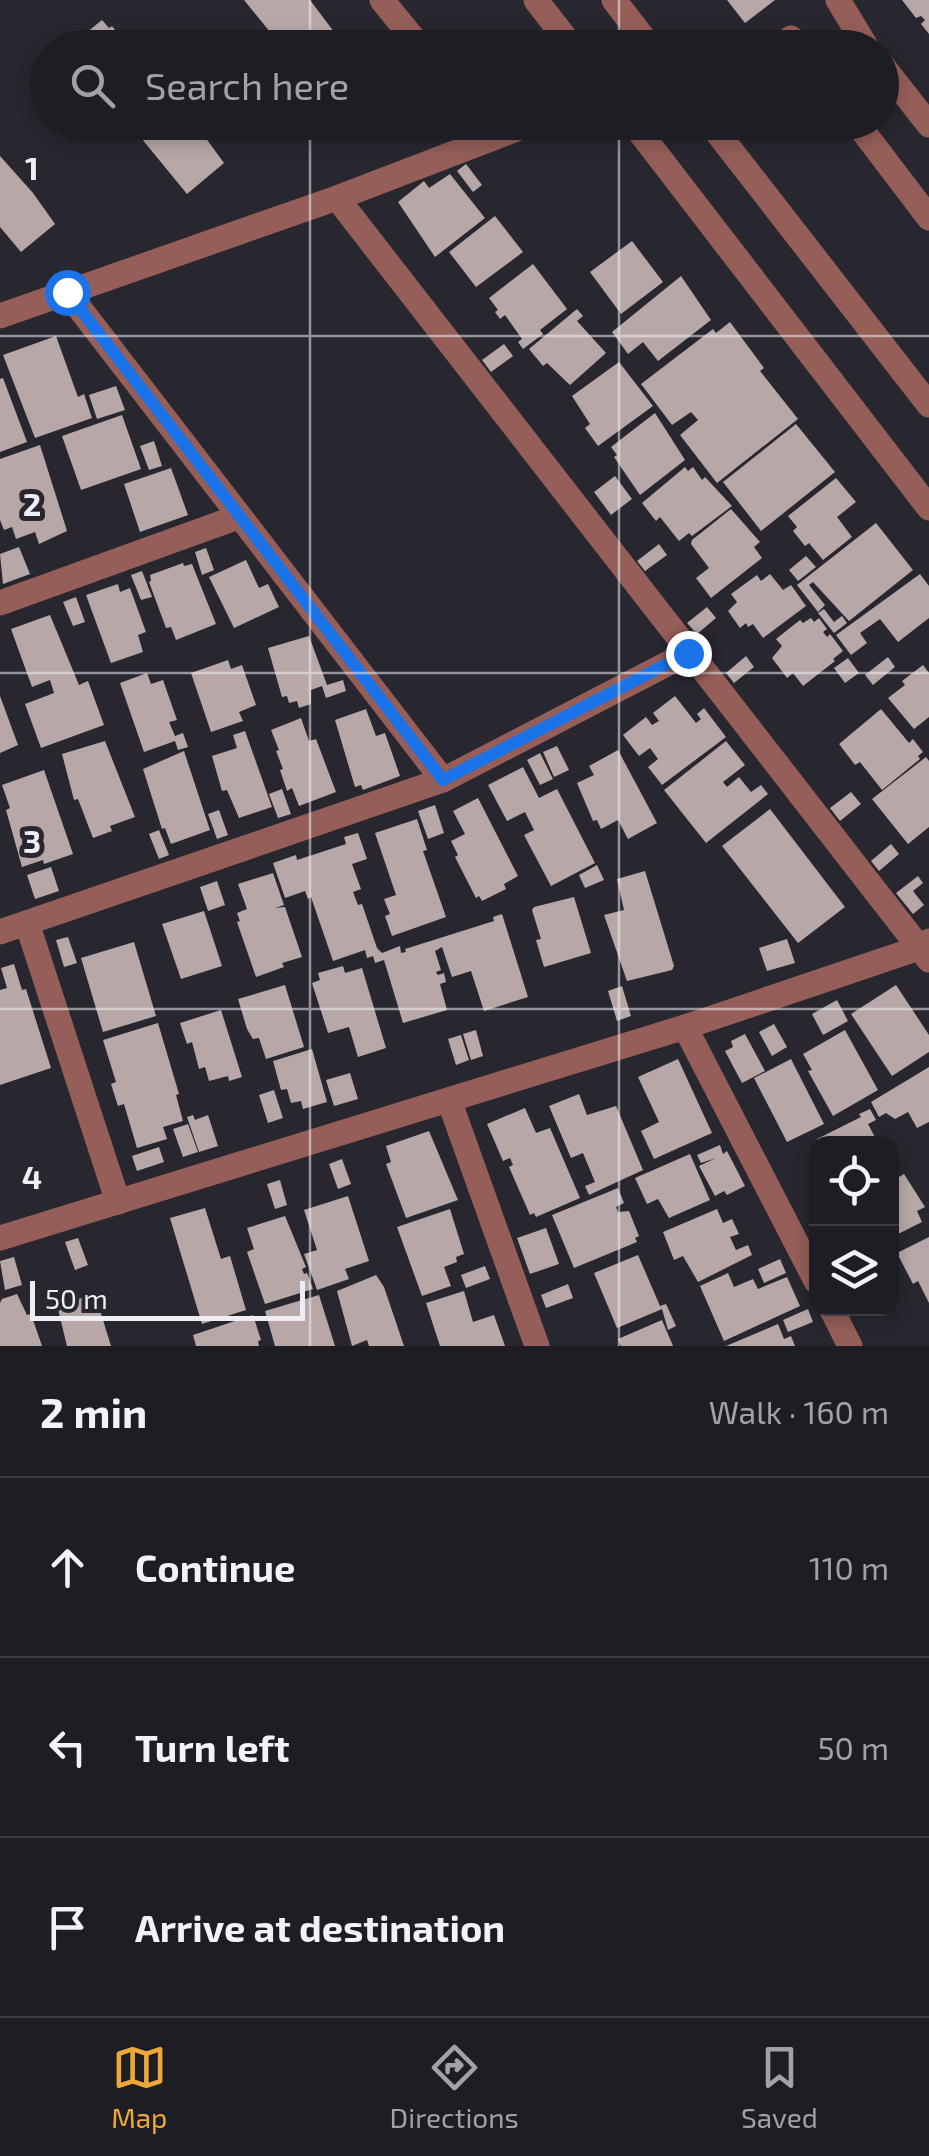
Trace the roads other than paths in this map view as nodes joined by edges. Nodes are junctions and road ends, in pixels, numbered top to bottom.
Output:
1 (382, 0) edge
2 (536, 0) edge
3 (614, 0) edge
4 (838, 0) edge
5 (406, 30) edge
6 (560, 30) edge
7 (637, 30) edge
8 (855, 30) edge
9 (899, 87) edge
10 (929, 125) edge
11 (468, 140) edge
12 (646, 140) edge
13 (724, 140) edge
14 (870, 140) edge
15 (337, 198) junction
16 (929, 218) edge
17 (67, 292) junction
18 (0, 316) edge
19 (929, 405) edge
20 (929, 508) edge
21 (238, 517) junction
22 (0, 603) edge
23 (688, 653) junction
24 (443, 780) junction
25 (27, 922) junction
26 (0, 932) edge
27 (926, 950) edge
28 (684, 1027) junction
29 (449, 1100) junction
30 (118, 1202) junction
31 (0, 1238) edge
32 (809, 1268) edge
33 (835, 1316) edge
34 (537, 1346) edge
35 (850, 1346) edge

1 - 5 street
2 - 6 street
3 - 7 street
4 - 8 street
9 - 10 street
11 - 15 street
12 - 20 street
13 - 19 street
14 - 16 street
15 - 17 street
15 - 23 street
17 - 18 street
17 - 21 street
21 - 22 street
21 - 24 street
23 - 24 street
23 - 27 street
24 - 25 street
25 - 26 street
25 - 30 street
27 - 28 street
28 - 29 street
28 - 32 street
29 - 30 street
29 - 34 street
30 - 31 street
33 - 35 street

